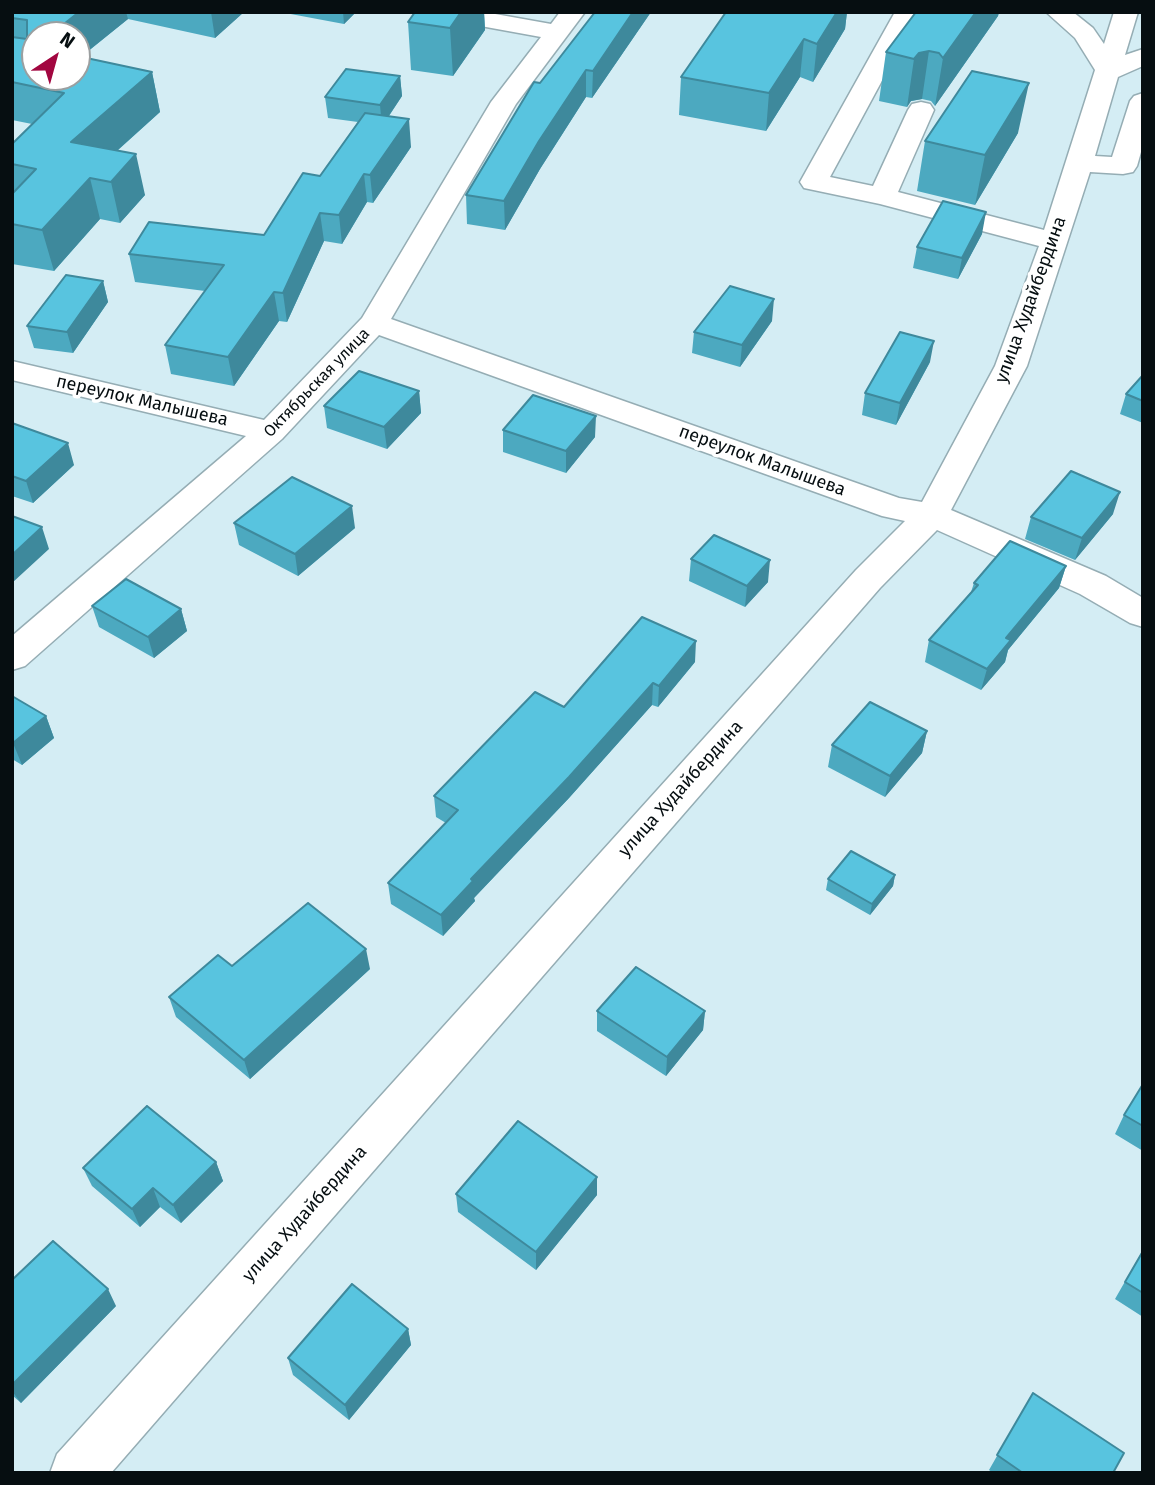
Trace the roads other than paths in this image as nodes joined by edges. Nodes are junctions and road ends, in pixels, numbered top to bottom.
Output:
1 (442, 12) edge
2 (907, 12) edge
3 (1058, 12) edge
4 (1126, 12) edge
5 (566, 23) edge
6 (1117, 74) edge
7 (1143, 99) edge
8 (920, 110) dead end
9 (1079, 163) junction
10 (882, 196) junction
11 (1055, 241) junction
12 (374, 323) junction
13 (12, 370) edge
14 (271, 432) junction
15 (932, 515) junction
16 (1143, 614) edge
17 (12, 657) edge
18 (76, 1473) edge

1 - 5 street
2 - 10 street
3 - 6 street
4 - 6 street, улица Худайбердина
5 - 12 street, Октябрьская улица
6 - 7 street
6 - 9 street, улица Худайбердина
7 - 9 street
8 - 10 street
9 - 11 street, улица Худайбердина
10 - 11 street
11 - 15 street, улица Худайбердина
12 - 14 street, Октябрьская улица
12 - 15 street, переулок Малышева
13 - 14 street, переулок Малышева
14 - 17 street, Октябрьская улица
15 - 16 street, переулок Малышева
15 - 18 street, улица Худайбердина

